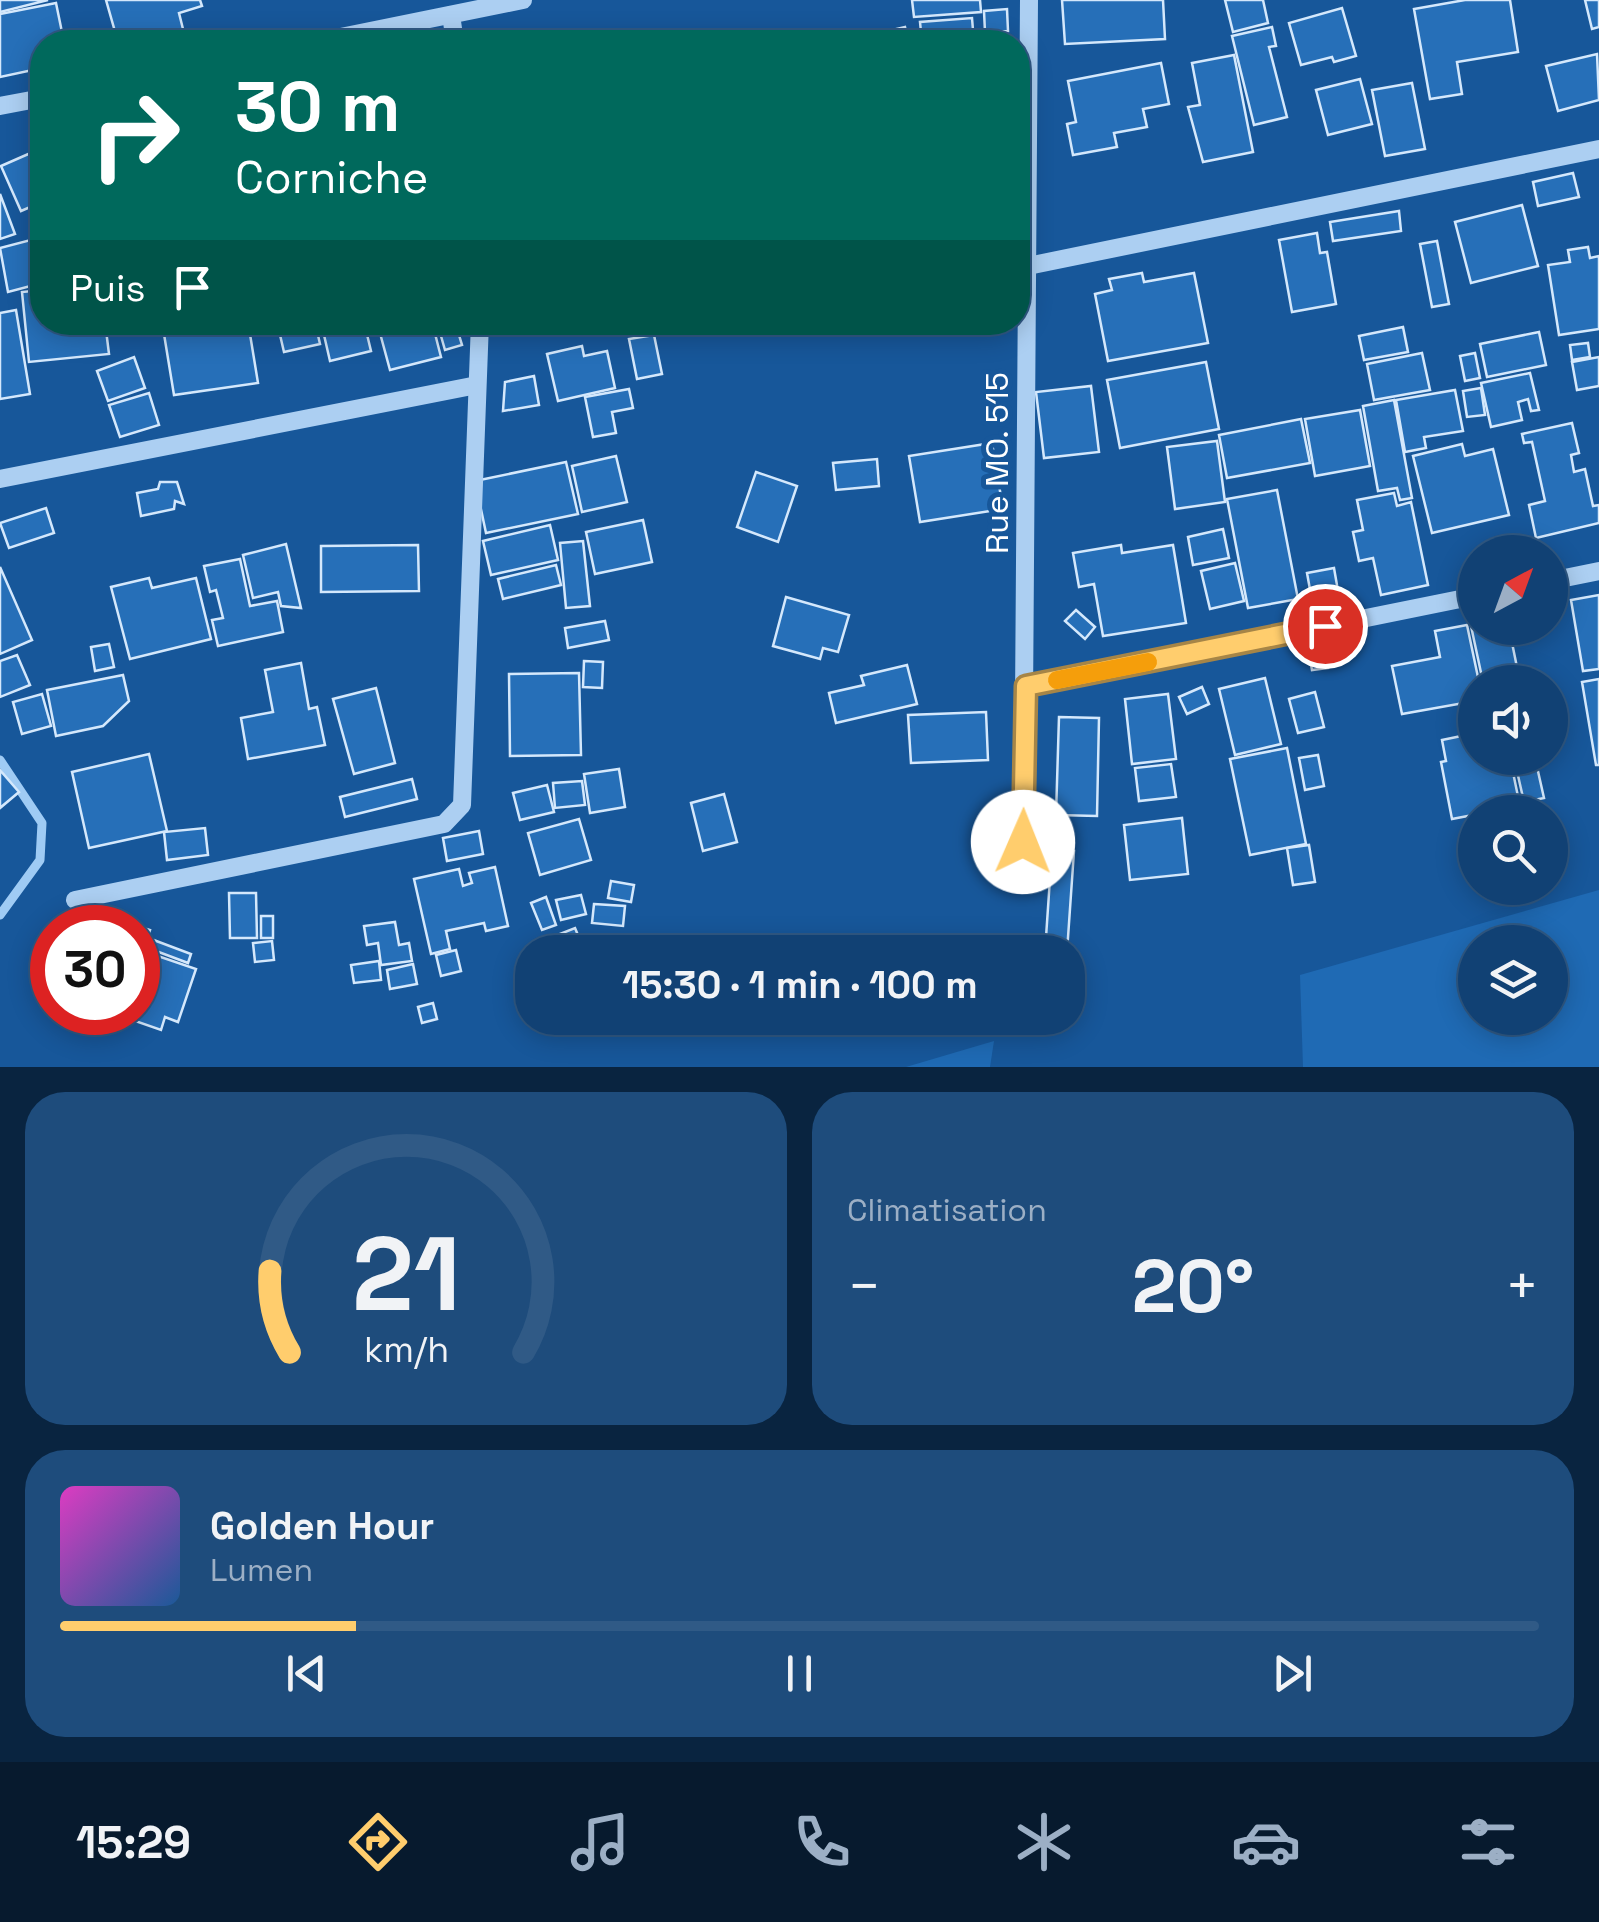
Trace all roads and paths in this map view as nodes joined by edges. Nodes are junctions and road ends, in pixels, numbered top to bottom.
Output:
1 (523, 0) edge
2 (1029, 0) edge
3 (451, 15) junction
4 (376, 30) edge
5 (453, 30) edge
6 (1029, 30) edge
7 (30, 100) edge
8 (0, 106) edge
9 (1599, 149) edge
10 (1030, 266) edge
11 (479, 335) edge
12 (1028, 335) edge
13 (476, 385) junction
14 (0, 479) edge
15 (1599, 571) edge
16 (1568, 577) edge
17 (1458, 599) edge
18 (1026, 686) junction
19 (1023, 842) dead end
20 (75, 900) dead end

1 - 3 street
2 - 6 street, Rue MO. 515
3 - 4 street
3 - 5 street
7 - 8 street
9 - 10 street
11 - 13 street
12 - 18 street, Rue MO. 515
13 - 14 street
13 - 20 street
15 - 16 street
17 - 18 street
18 - 19 street, Rue MO. 515

